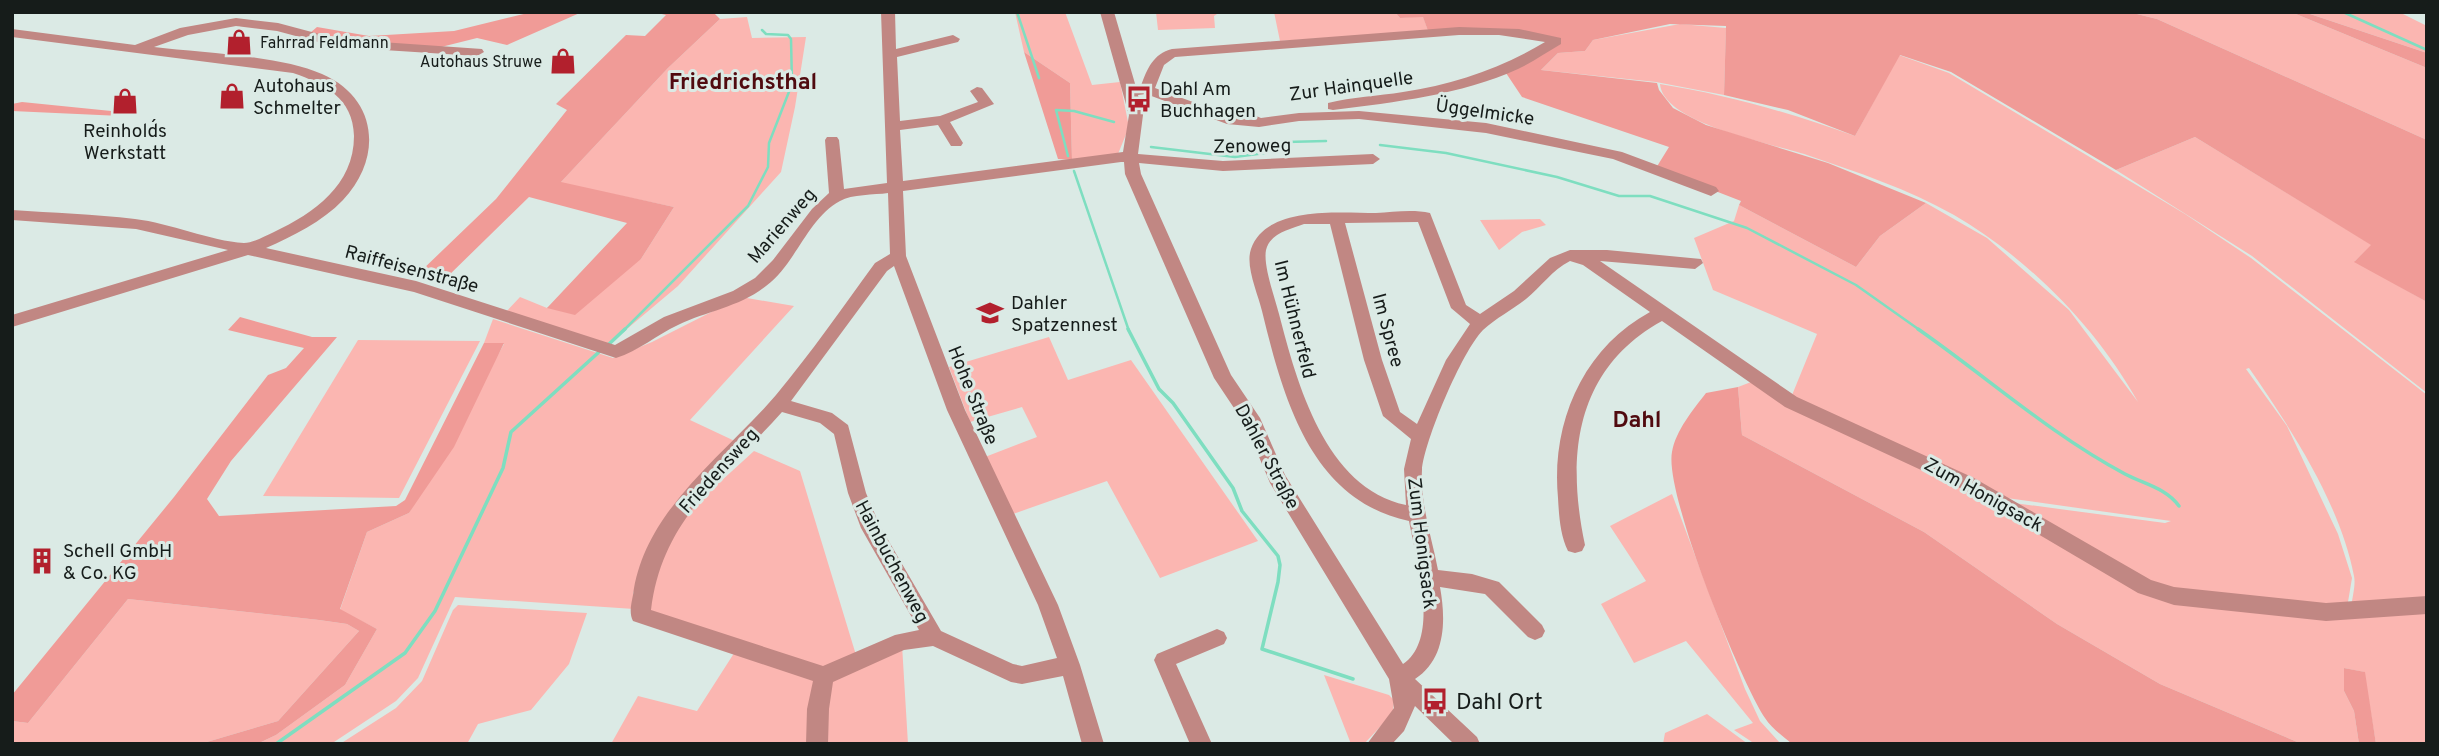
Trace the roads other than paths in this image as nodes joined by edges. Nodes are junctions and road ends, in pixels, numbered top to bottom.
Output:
1 (888, 12) edge
2 (1107, 12) edge
3 (12, 33) edge
4 (953, 39) dead end
5 (136, 48) junction
6 (477, 51) dead end
7 (890, 55) junction
8 (977, 91) dead end
9 (1139, 91) junction
10 (942, 120) junction
11 (1245, 121) junction
12 (893, 126) junction
13 (832, 140) dead end
14 (957, 143) dead end
15 (1132, 158) junction
16 (1373, 159) dead end
17 (894, 187) junction
18 (1711, 191) dead end
19 (837, 195) junction
20 (12, 215) edge
21 (1336, 218) junction
22 (247, 249) junction
23 (898, 256) junction
24 (1580, 256) junction
25 (1695, 263) dead end
26 (1664, 312) junction
27 (12, 321) edge
28 (1481, 323) junction
29 (563, 336) joint
30 (779, 404) junction
31 (1423, 438) junction
32 (1416, 515) junction
33 (1575, 545) dead end
34 (1429, 578) junction
35 (2427, 605) edge
36 (1535, 631) dead end
37 (934, 637) junction
38 (1217, 638) dead end
39 (1070, 665) junction
40 (824, 676) junction
41 (1399, 677) junction
42 (817, 744) edge
43 (1093, 744) edge
44 (1202, 744) edge
45 (1378, 744) edge
46 (1469, 744) edge

1 - 7 street, Hohe Straße
2 - 9 street, Dahler Straße
3 - 5 street
4 - 7 street
5 - 6 street
5 - 22 street
7 - 12 street, Hohe Straße
8 - 10 street
9 - 11 street, Zur Hainquelle
9 - 11 street, Zur Hainquelle
9 - 15 street, Dahler Straße
10 - 12 street
10 - 14 street
11 - 18 street, Üggelmicke
12 - 17 street, Hohe Straße
13 - 19 street
15 - 16 street, Zenoweg
15 - 17 street, Marienweg
15 - 41 street, Dahler Straße
17 - 19 street, Marienweg
17 - 23 street, Hohe Straße
19 - 29 street, Marienweg
20 - 22 street, Raiffeisenstraße
21 - 28 street, Im Hühnerfeld
21 - 31 street, Im Spree
21 - 32 street, Im Hühnerfeld
22 - 27 street
22 - 29 street, Raiffeisenstraße
23 - 30 street, Friedensweg
23 - 39 street, Hohe Straße
24 - 25 street, Zum Honigsack
24 - 26 street, Zum Honigsack
24 - 28 street, Zum Honigsack
26 - 33 street
26 - 35 street, Zum Honigsack
28 - 31 street, Zum Honigsack
30 - 37 street, Hainbuchenweg
30 - 40 street, Friedensweg
31 - 32 street, Zum Honigsack
32 - 34 street, Zum Honigsack
34 - 36 street
34 - 41 street, Zum Honigsack
37 - 39 street
37 - 40 street
38 - 44 street
39 - 43 street, Hohe Straße
40 - 42 street
41 - 45 street
41 - 46 street, Dahler Straße

